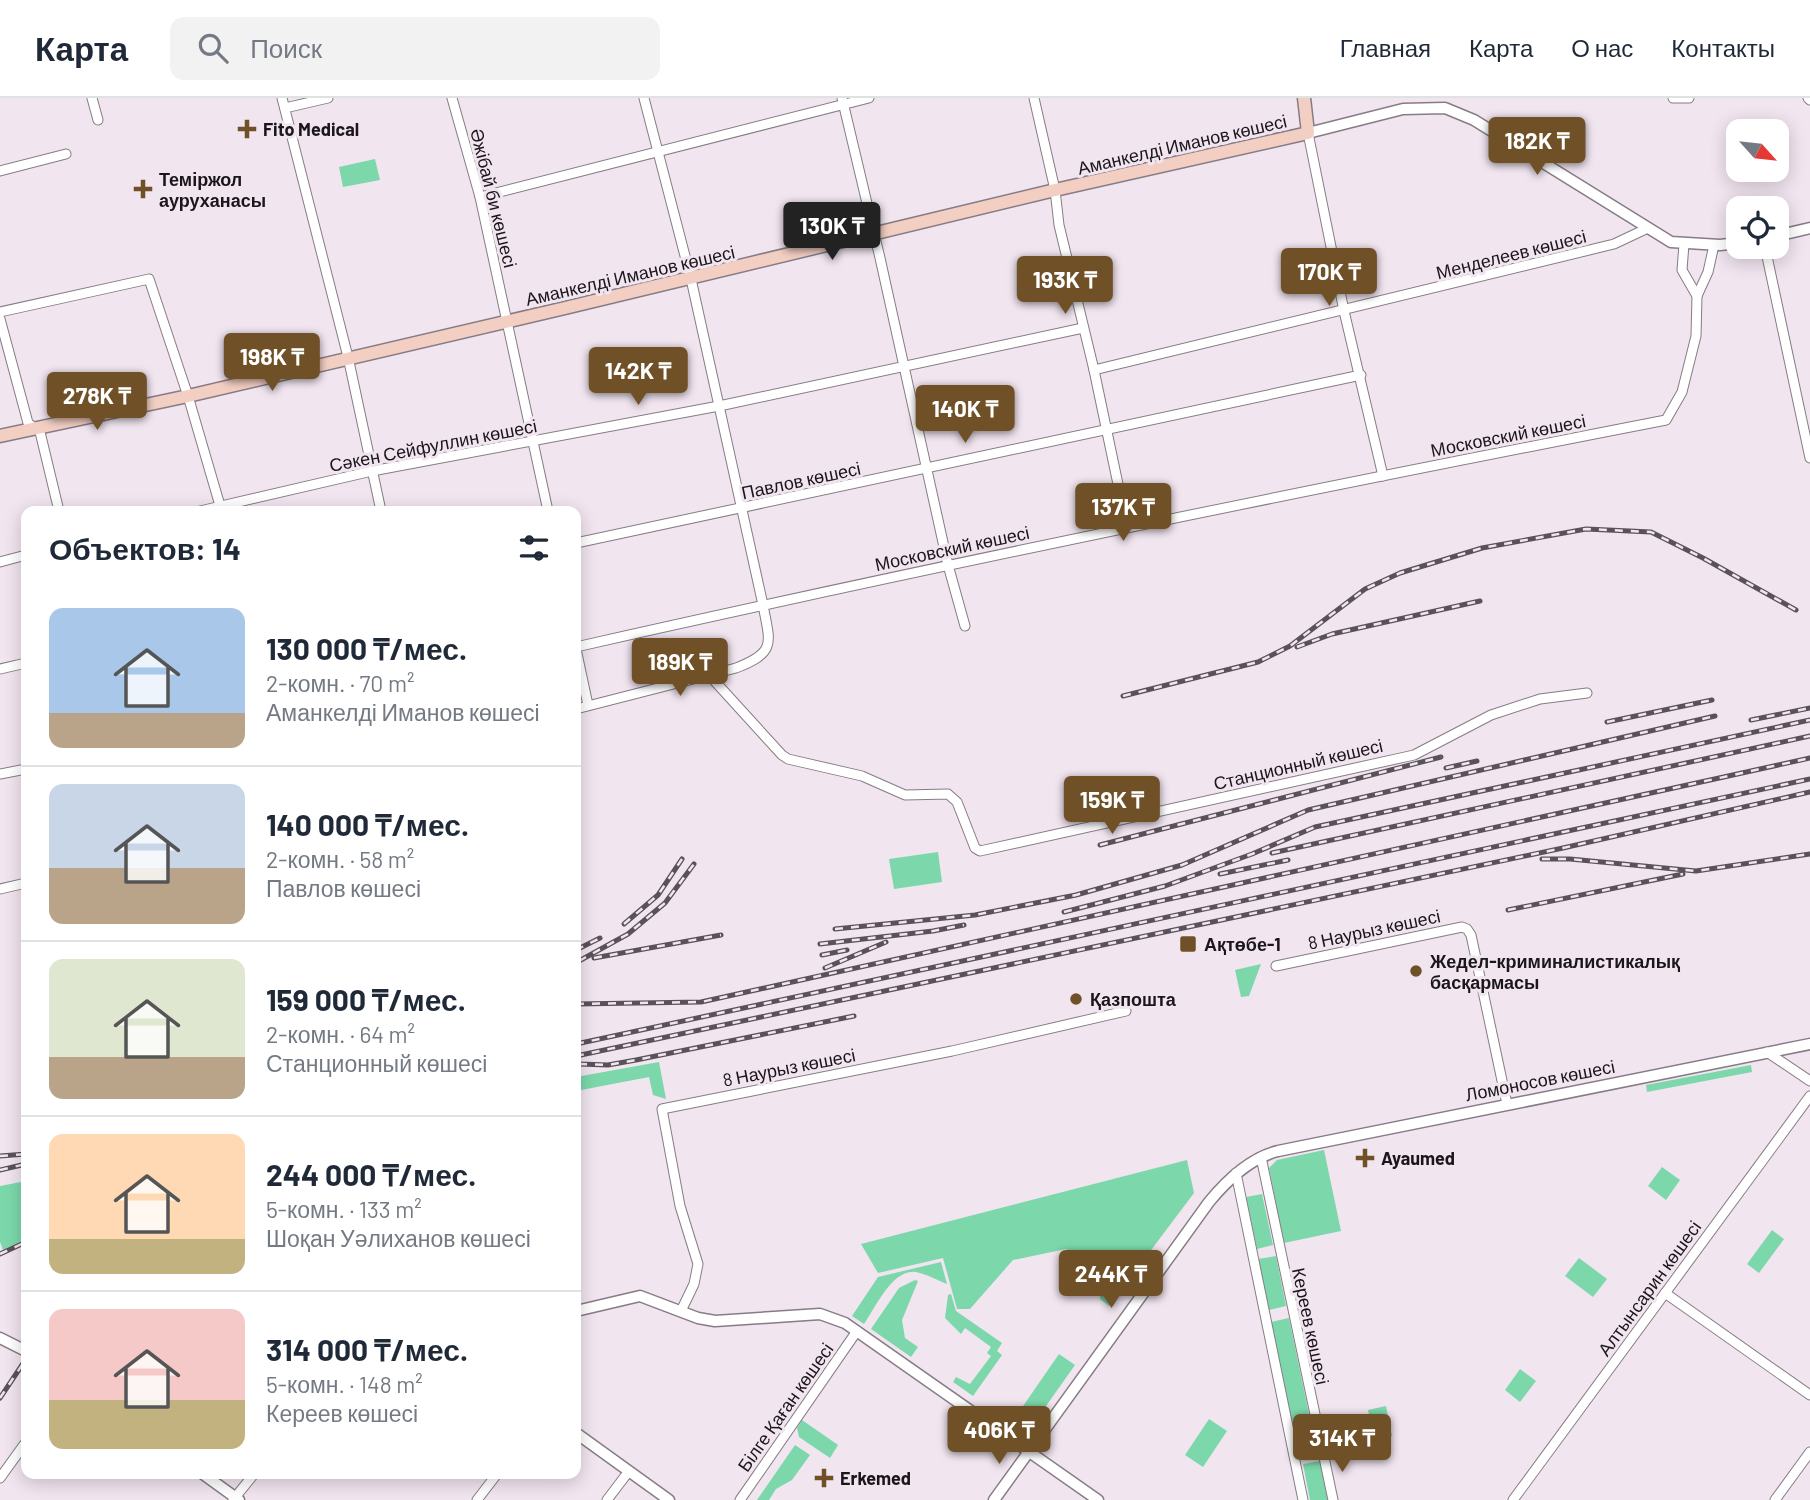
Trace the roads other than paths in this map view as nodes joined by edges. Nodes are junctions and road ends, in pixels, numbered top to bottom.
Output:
1 (92, 98) edge
2 (328, 98) edge
3 (452, 98) edge
4 (644, 98) edge
5 (869, 98) edge
6 (1034, 98) edge
7 (1304, 98) edge
8 (1673, 98) edge
9 (1689, 98) edge
10 (842, 101) edge
11 (284, 103) edge
12 (1431, 103) edge
13 (98, 120) dead end
14 (1308, 133) junction
15 (658, 152) junction
16 (66, 154) dead end
17 (0, 171) edge
18 (1055, 190) junction
19 (480, 197) junction
20 (1648, 228) junction
21 (1810, 228) edge
22 (1789, 233) edge
23 (875, 235) junction
24 (1684, 244) junction
25 (1726, 244) edge
26 (1714, 245) junction
27 (1768, 259) edge
28 (691, 279) junction
29 (1697, 296) junction
30 (1345, 311) junction
31 (0, 312) edge
32 (0, 319) edge
33 (508, 321) junction
34 (1083, 328) junction
35 (348, 357) junction
36 (904, 367) junction
37 (1094, 370) junction
38 (1360, 375) junction
39 (188, 396) junction
40 (719, 406) junction
41 (35, 428) junction
42 (1107, 429) junction
43 (0, 436) edge
44 (534, 442) junction
45 (1810, 458) edge
46 (926, 469) junction
47 (372, 471) junction
48 (1383, 476) junction
49 (58, 506) edge
50 (219, 506) edge
51 (232, 506) edge
52 (380, 506) edge
53 (547, 506) edge
54 (742, 508) junction
55 (1127, 527) junction
56 (581, 541) edge
57 (21, 556) edge
58 (0, 562) edge
59 (948, 565) junction
60 (763, 605) junction
61 (965, 626) dead end
62 (581, 647) edge
63 (21, 664) edge
64 (0, 669) edge
65 (581, 672) edge
66 (710, 676) junction
67 (1587, 693) dead end
68 (588, 705) junction
69 (581, 707) edge
70 (21, 770) edge
71 (0, 774) edge
72 (21, 884) edge
73 (0, 889) edge
74 (1276, 966) dead end
75 (1126, 1012) dead end
76 (1810, 1044) edge
77 (1767, 1052) junction
78 (1810, 1081) edge
79 (1810, 1096) edge
80 (1507, 1104) junction
81 (1261, 1157) junction
82 (1236, 1173) junction
83 (1665, 1293) junction
84 (581, 1310) edge
85 (681, 1311) junction
86 (857, 1331) junction
87 (0, 1338) edge
88 (21, 1348) edge
89 (1810, 1395) edge
90 (581, 1437) edge
91 (21, 1449) edge
92 (1029, 1450) junction
93 (1810, 1452) edge
94 (629, 1471) junction
95 (0, 1478) edge
96 (210, 1479) edge
97 (250, 1479) edge
98 (493, 1479) edge
99 (1519, 1498) edge
100 (236, 1499) edge
101 (477, 1500) edge
102 (607, 1500) edge
103 (669, 1500) edge
104 (740, 1500) edge
105 (994, 1500) edge
106 (1098, 1500) edge
107 (1303, 1500) edge
108 (1333, 1500) edge
109 (1775, 1500) edge

1 - 13 street
2 - 11 street
3 - 19 street, Әжібай би көшесі
4 - 15 street
5 - 10 street
6 - 18 street
7 - 14 main road
8 - 9 street
10 - 15 street
10 - 23 street
11 - 35 street
12 - 14 street
12 - 20 street
14 - 18 main road, Аманкелді Иманов көшесі
14 - 30 street
15 - 19 street
15 - 28 street
16 - 17 street
18 - 23 main road, Аманкелді Иманов көшесі
18 - 34 street
19 - 33 street, Әжібай би көшесі
20 - 24 street
20 - 30 street, Менделеев көшесі
21 - 22 street
23 - 28 main road, Аманкелді Иманов көшесі
23 - 36 street
24 - 26 street
24 - 29 street
25 - 26 street
26 - 29 street
27 - 45 street
28 - 33 main road, Аманкелді Иманов көшесі
28 - 40 street
29 - 48 street, Московский көшесі
30 - 37 street, Менделеев көшесі
30 - 38 street
31 - 39 street
32 - 41 street
33 - 35 main road, Аманкелді Иманов көшесі
33 - 44 street, Әжібай би көшесі
34 - 36 street, Сәкен Сейфуллин көшесі
34 - 37 street
35 - 39 main road, Аманкелді Иманов көшесі
35 - 47 street
36 - 40 street, Сәкен Сейфуллин көшесі
36 - 46 street
37 - 42 street
38 - 42 street, Павлов көшесі
38 - 48 street
39 - 41 main road, Аманкелді Иманов көшесі
39 - 50 street
40 - 44 street, Сәкен Сейфуллин көшесі
40 - 54 street
41 - 43 main road, Аманкелді Иманов көшесі
41 - 49 street
42 - 46 street, Павлов көшесі
42 - 55 street
44 - 47 street, Сәкен Сейфуллин көшесі
44 - 53 street, Әжібай би көшесі
46 - 54 street, Павлов көшесі
46 - 59 street
47 - 51 street, Сәкен Сейфуллин көшесі
47 - 52 street
48 - 55 street, Московский көшесі
54 - 56 street, Павлов көшесі
54 - 60 street
55 - 59 street, Московский көшесі
57 - 58 street
59 - 60 street, Московский көшесі
59 - 61 street
60 - 62 street, Московский көшесі
60 - 66 street
63 - 64 street
65 - 68 street
66 - 67 street, Станционный көшесі
66 - 68 street
68 - 69 street
70 - 71 street
72 - 73 street
74 - 80 street, 8 Наурыз көшесі
75 - 85 street, 8 Наурыз көшесі
76 - 77 street, Ломоносов көшесі
77 - 78 street
77 - 80 street, Ломоносов көшесі
79 - 83 street, Алтынсарин көшесі
80 - 81 street, Ломоносов көшесі
81 - 82 street, Ломоносов көшесі
81 - 108 street, Кереев көшесі
82 - 92 street, Ломоносов көшесі
82 - 107 street
83 - 89 street
83 - 99 street, Алтынсарин көшесі
84 - 85 street
85 - 86 street
86 - 92 street
86 - 104 street, Білге Қаған көшесі
87 - 88 street
90 - 94 street
91 - 95 street
92 - 105 street, Ломоносов көшесі
92 - 106 street
93 - 109 street
94 - 102 street
94 - 103 street
96 - 100 street
97 - 100 street
98 - 101 street

